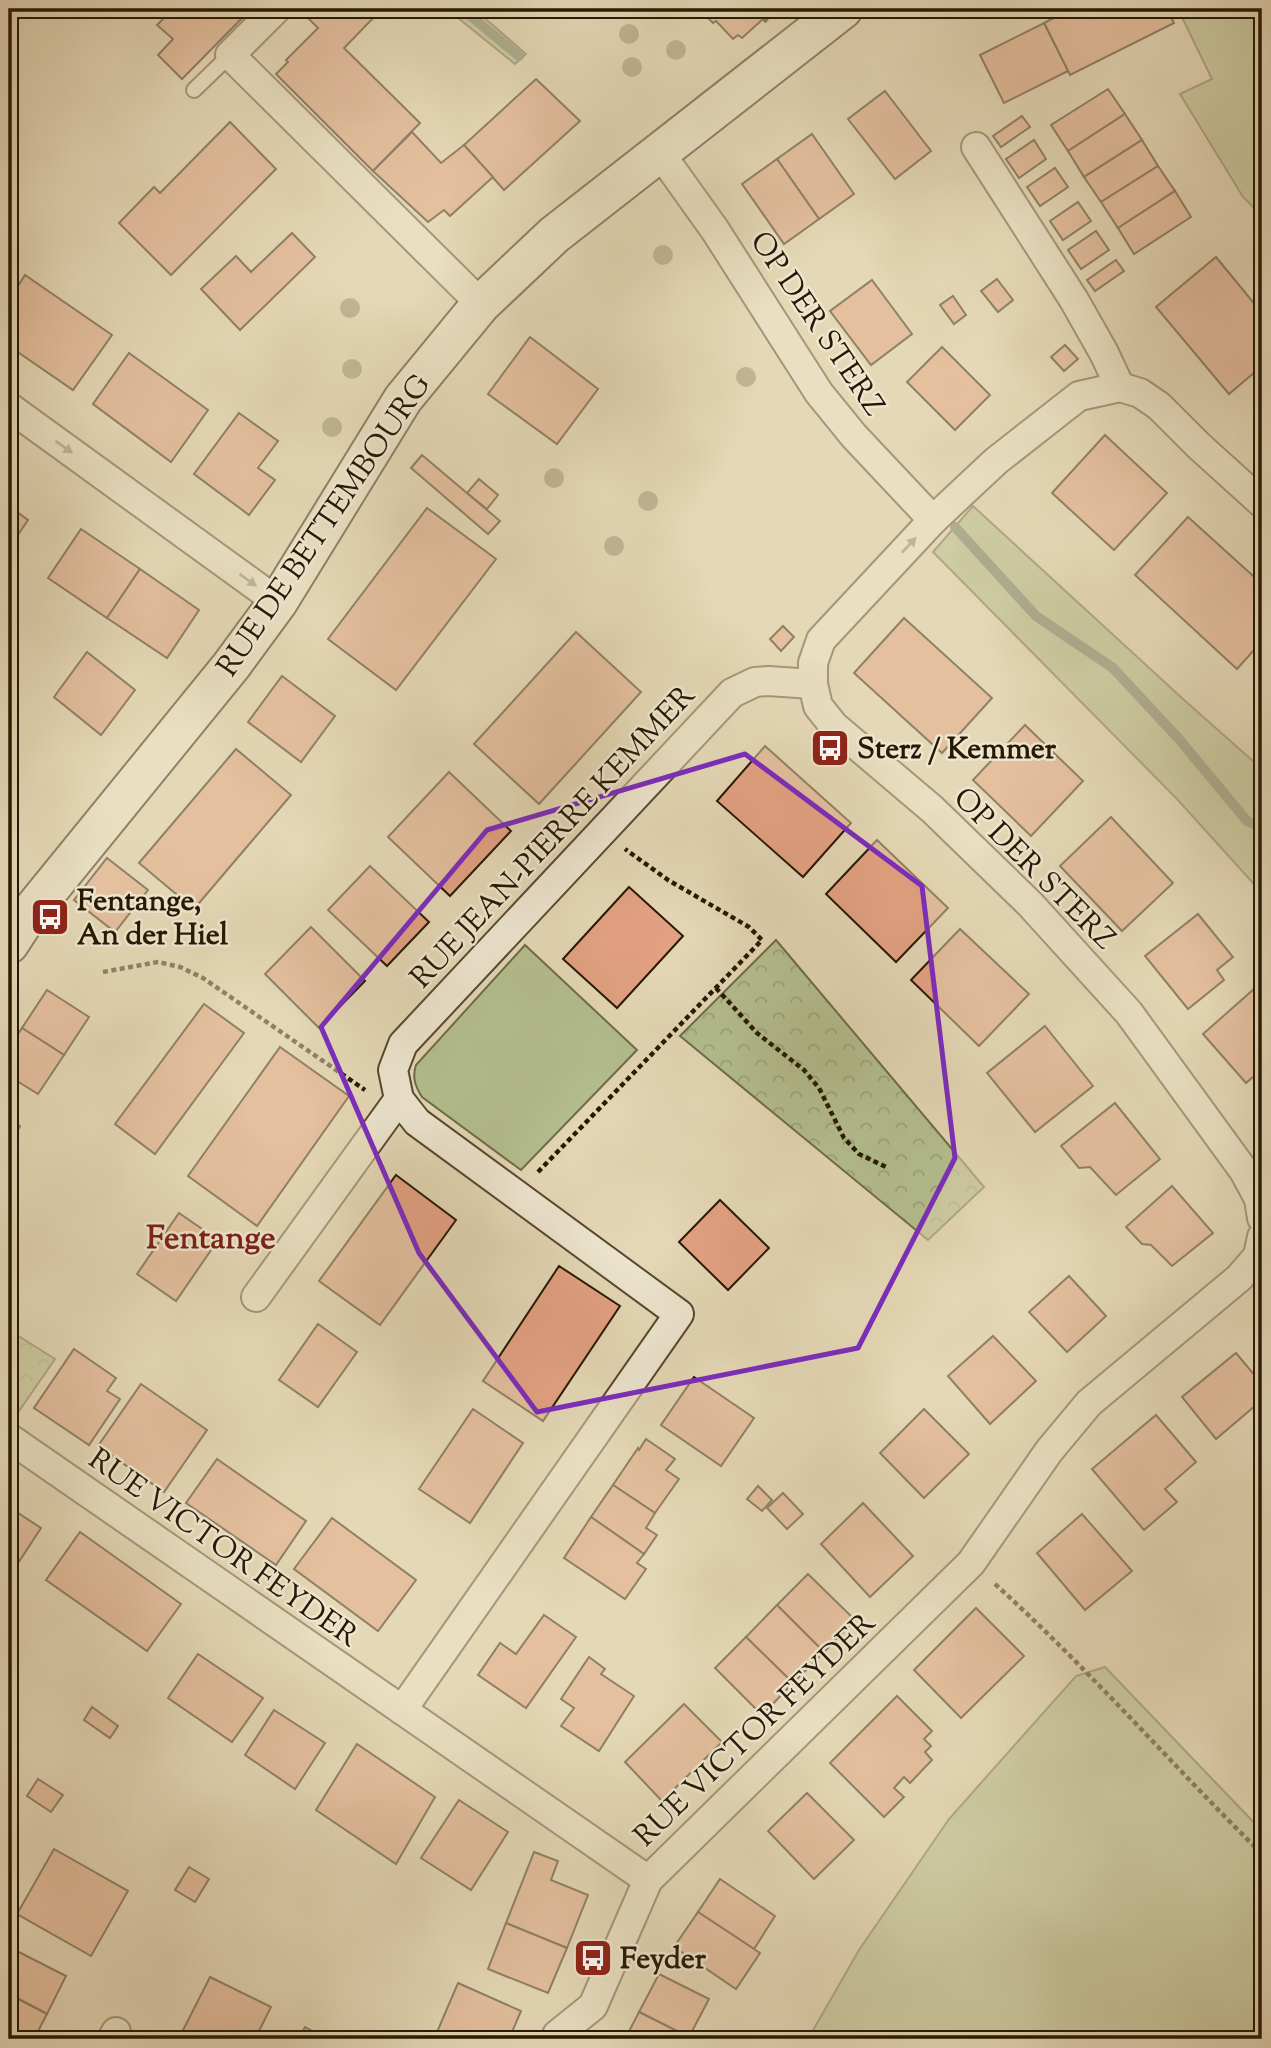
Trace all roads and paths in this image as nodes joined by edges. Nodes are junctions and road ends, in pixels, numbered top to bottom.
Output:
1 (276, 9) edge
2 (843, 9) edge
3 (230, 55) junction
4 (194, 90) dead end
5 (976, 147) dead end
6 (660, 153) junction
7 (481, 304) junction
8 (1120, 387) junction
9 (9, 407) edge
10 (1262, 503) edge
11 (933, 520) junction
12 (278, 602) junction
13 (813, 684) junction
14 (602, 832) junction
15 (9, 944) edge
16 (103, 972) dead end
17 (716, 988) junction
18 (387, 1096) junction
19 (886, 1167) dead end
20 (538, 1172) dead end
21 (1262, 1218) edge
22 (1262, 1237) edge
23 (256, 1297) dead end
24 (9, 1438) edge
25 (971, 1563) junction
26 (402, 1710) junction
27 (1262, 1854) edge
28 (648, 1880) junction
29 (555, 2039) edge

1 - 3 street
2 - 6 main road, RUE DE BETTEMBOURG
3 - 4 lane
3 - 7 street
5 - 8 street
6 - 7 main road, RUE DE BETTEMBOURG
6 - 11 street, OP DER STERZ
7 - 12 main road, RUE DE BETTEMBOURG
8 - 10 street
8 - 11 street, OP DER STERZ
9 -> 12 street
13 -> 11 street, OP DER STERZ
12 - 15 main road, RUE DE BETTEMBOURG
13 - 14 street, RUE JEAN-PIERRE KEMMER
13 - 21 street, OP DER STERZ
14 - 17 path
14 - 18 street, RUE JEAN-PIERRE KEMMER
16 - 18 path
17 - 19 path
17 - 20 path
18 - 23 street
18 - 26 street
22 - 25 street
24 - 26 street, RUE VICTOR FEYDER
25 - 27 path
25 - 28 street, RUE VICTOR FEYDER
26 - 28 street, RUE VICTOR FEYDER
28 - 29 street

